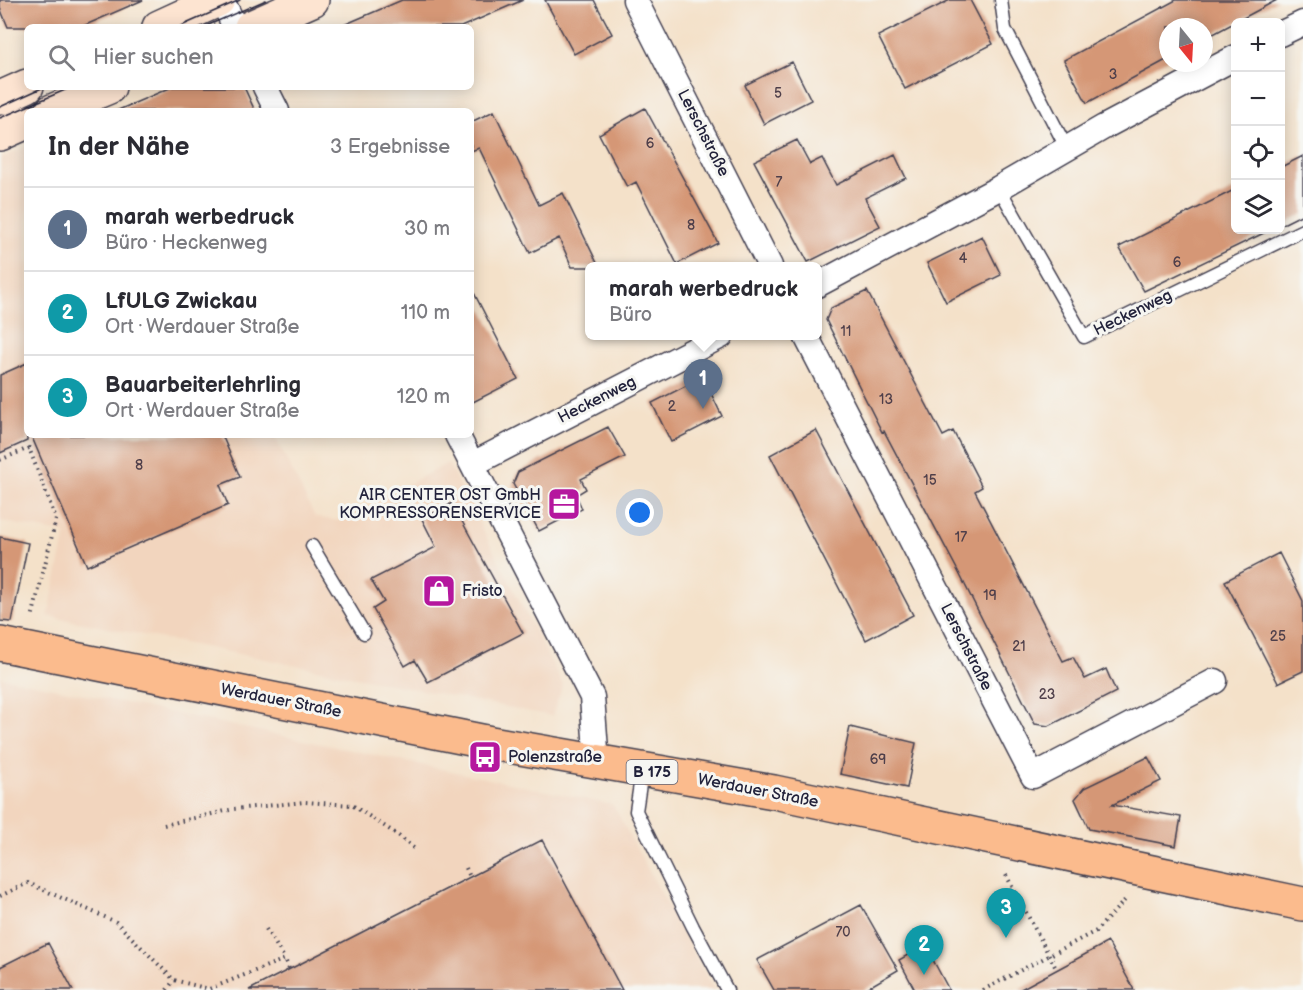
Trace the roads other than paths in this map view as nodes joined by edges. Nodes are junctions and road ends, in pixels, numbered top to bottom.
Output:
1 (220, 0) edge
2 (312, 0) edge
3 (635, 0) edge
4 (1001, 0) edge
5 (1303, 23) edge
6 (166, 24) edge
7 (233, 24) edge
8 (258, 24) edge
9 (1285, 32) edge
10 (1231, 59) edge
11 (24, 87) edge
12 (102, 90) edge
13 (266, 90) edge
14 (0, 98) edge
15 (59, 108) edge
16 (276, 108) edge
17 (24, 123) edge
18 (0, 134) edge
19 (1067, 149) junction
20 (999, 188) junction
21 (1303, 230) edge
22 (767, 262) edge
23 (822, 282) edge
24 (713, 340) edge
25 (808, 340) edge
26 (459, 438) edge
27 (473, 464) junction
28 (312, 546) dead end
29 (364, 633) dead end
30 (12, 646) edge
31 (1215, 681) dead end
32 (597, 763) junction
33 (642, 770) junction
34 (1303, 904) edge
35 (728, 990) edge

1 - 6 main road
1 - 7 street
2 - 8 main road
3 - 22 street, Lerschstraße
4 - 19 lane
5 - 9 street
10 - 19 street
11 - 14 main road
12 - 15 main road
13 - 16 street
17 - 18 main road
19 - 20 street
20 - 21 lane, Heckenweg
20 - 23 street
24 - 27 street, Heckenweg
25 - 31 street, Lerschstraße
26 - 27 street
27 - 32 street
28 - 29 lane
30 - 32 main road, Werdauer Straße / B 175
32 - 33 main road, Werdauer Straße / B 175
33 - 34 main road, Werdauer Straße / B 175
33 - 35 lane

